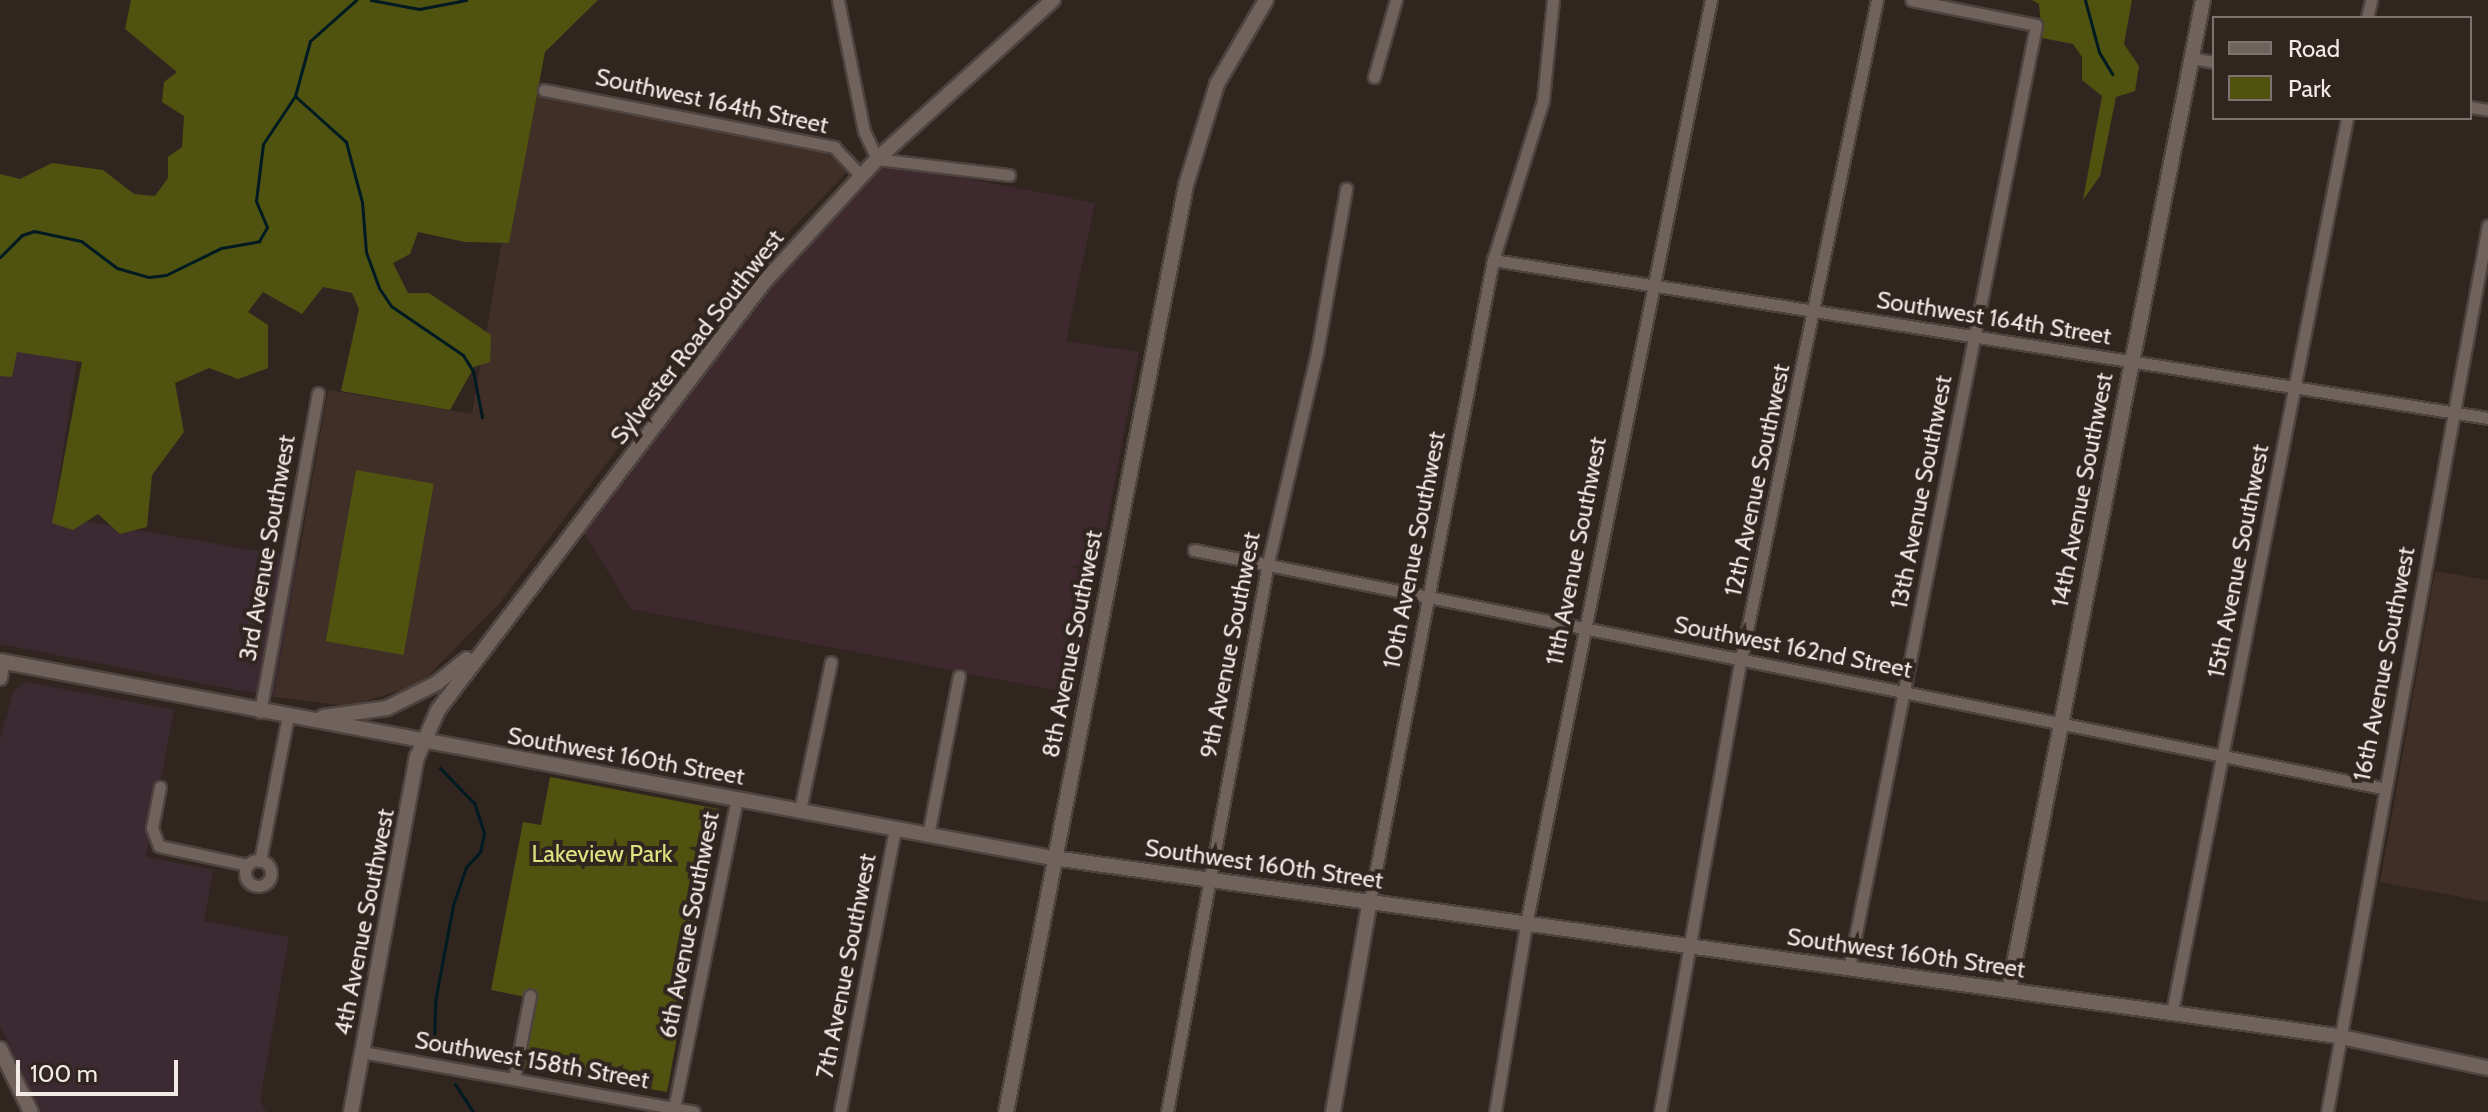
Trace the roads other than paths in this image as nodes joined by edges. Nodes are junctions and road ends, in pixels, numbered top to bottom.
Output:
1 (838, 0) edge
2 (1053, 0) edge
3 (1266, 0) edge
4 (1396, 0) edge
5 (1553, 0) edge
6 (1711, 0) edge
7 (1877, 0) edge
8 (1911, 0) edge
9 (2203, 0) edge
10 (2191, 58) junction
11 (2212, 62) edge
12 (1374, 77) dead end
13 (544, 90) dead end
14 (2347, 120) edge
15 (877, 159) junction
16 (1009, 175) dead end
17 (861, 176) junction
18 (1346, 189) dead end
19 (2488, 225) edge
20 (2486, 244) edge
21 (1493, 260) junction
22 (1651, 288) junction
23 (1815, 312) junction
24 (1973, 338) junction
25 (2130, 362) junction
26 (2294, 387) junction
27 (318, 393) dead end
28 (2454, 412) junction
29 (2488, 418) edge
30 (1194, 550) dead end
31 (1268, 563) junction
32 (1427, 594) junction
33 (1584, 627) junction
34 (483, 647) junction
35 (1741, 659) junction
36 (831, 662) dead end
37 (1, 663) edge
38 (959, 676) dead end
39 (0, 678) edge
40 (1905, 692) junction
41 (260, 712) junction
42 (291, 717) junction
43 (2060, 722) junction
44 (421, 740) junction
45 (2222, 754) junction
46 (160, 787) dead end
47 (2383, 788) junction
48 (737, 798) junction
49 (800, 810) junction
50 (895, 828) junction
51 (928, 835) junction
52 (1053, 858) junction
53 (1207, 878) junction
54 (1370, 901) junction
55 (1526, 924) junction
56 (1688, 945) junction
57 (1849, 968) junction
58 (2009, 990) junction
59 (530, 996) dead end
60 (2172, 1012) junction
61 (2337, 1036) junction
62 (0, 1049) edge
63 (362, 1052) junction
64 (2488, 1068) edge
65 (514, 1078) junction
66 (674, 1108) junction
67 (31, 1112) edge
68 (351, 1112) edge
69 (694, 1112) edge
70 (840, 1112) edge
71 (1006, 1112) edge
72 (1167, 1112) edge
73 (1333, 1112) edge
74 (1495, 1112) edge
75 (1660, 1112) edge
76 (2327, 1112) edge

1 - 15 street
2 - 15 street, Sylvester Road Southwest
3 - 52 street, 8th Avenue Southwest
4 - 12 street
5 - 21 street, 10th Avenue Southwest
6 - 22 street, 11th Avenue Southwest
7 - 23 street, 12th Avenue Southwest
8 - 24 street, 13th Avenue Southwest
9 - 10 street, 14th Avenue Southwest
10 - 11 street
10 - 25 street, 14th Avenue Southwest
13 - 17 street, Southwest 164th Street
14 - 26 street, 15th Avenue Southwest
15 - 16 street
15 - 17 street, Sylvester Road Southwest
17 - 34 street, Sylvester Road Southwest
18 - 31 street, 9th Avenue Southwest
19 - 20 street, 16th Avenue Southwest
20 - 28 street, 16th Avenue Southwest
21 - 22 street, Southwest 164th Street
21 - 32 street, 10th Avenue Southwest
22 - 23 street, Southwest 164th Street
22 - 33 street, 11th Avenue Southwest
23 - 24 street, Southwest 164th Street
23 - 35 street, 12th Avenue Southwest
24 - 25 street, Southwest 164th Street
24 - 40 street, 13th Avenue Southwest
25 - 26 street, Southwest 164th Street
25 - 43 street, 14th Avenue Southwest
26 - 28 street, Southwest 164th Street
26 - 45 street, 15th Avenue Southwest
27 - 41 street, 3rd Avenue Southwest
28 - 29 street, Southwest 164th Street
28 - 47 street, 16th Avenue Southwest
30 - 31 street, Southwest 162nd Street
31 - 32 street, Southwest 162nd Street
31 - 53 street, 9th Avenue Southwest
32 - 33 street, Southwest 162nd Street
32 - 54 street, 10th Avenue Southwest
33 - 35 street, Southwest 162nd Street
33 - 55 street, 11th Avenue Southwest
34 - 42 street
34 - 44 street, Sylvester Road Southwest
35 - 40 street, Southwest 162nd Street
35 - 56 street, 12th Avenue Southwest
36 - 49 street
37 - 39 street
37 - 41 street, Southwest 160th Street
38 - 51 street
40 - 43 street, Southwest 162nd Street
40 - 57 street, 13th Avenue Southwest
41 - 42 street, Southwest 160th Street
42 - 44 street, Southwest 160th Street
42 - 46 street
43 - 45 street, Southwest 162nd Street
43 - 58 street, 14th Avenue Southwest
44 - 48 street, Southwest 160th Street
44 - 63 street, 4th Avenue Southwest
45 - 47 street, Southwest 162nd Street
45 - 60 street, 15th Avenue Southwest
47 - 61 street, 16th Avenue Southwest
48 - 49 street, Southwest 160th Street
48 - 66 street, 6th Avenue Southwest
49 - 50 street, Southwest 160th Street
50 - 51 street, Southwest 160th Street
50 - 70 street, 7th Avenue Southwest
51 - 52 street, Southwest 160th Street
52 - 53 street, Southwest 160th Street
52 - 71 street, 8th Avenue Southwest
53 - 54 street, Southwest 160th Street
53 - 72 street, 9th Avenue Southwest
54 - 55 street, Southwest 160th Street
54 - 73 street, 10th Avenue Southwest
55 - 56 street, Southwest 160th Street
55 - 74 street, 11th Avenue Southwest
56 - 57 street, Southwest 160th Street
56 - 75 street, 12th Avenue Southwest
57 - 58 street, Southwest 160th Street
58 - 60 street, Southwest 160th Street
59 - 65 street
60 - 61 street, Southwest 160th Street
61 - 64 street, Southwest 160th Street
61 - 76 street, 16th Avenue Southwest
62 - 67 street
63 - 65 street, Southwest 158th Street
63 - 68 street, 4th Avenue Southwest
65 - 66 street, Southwest 158th Street
66 - 69 street, Southwest 158th Street

